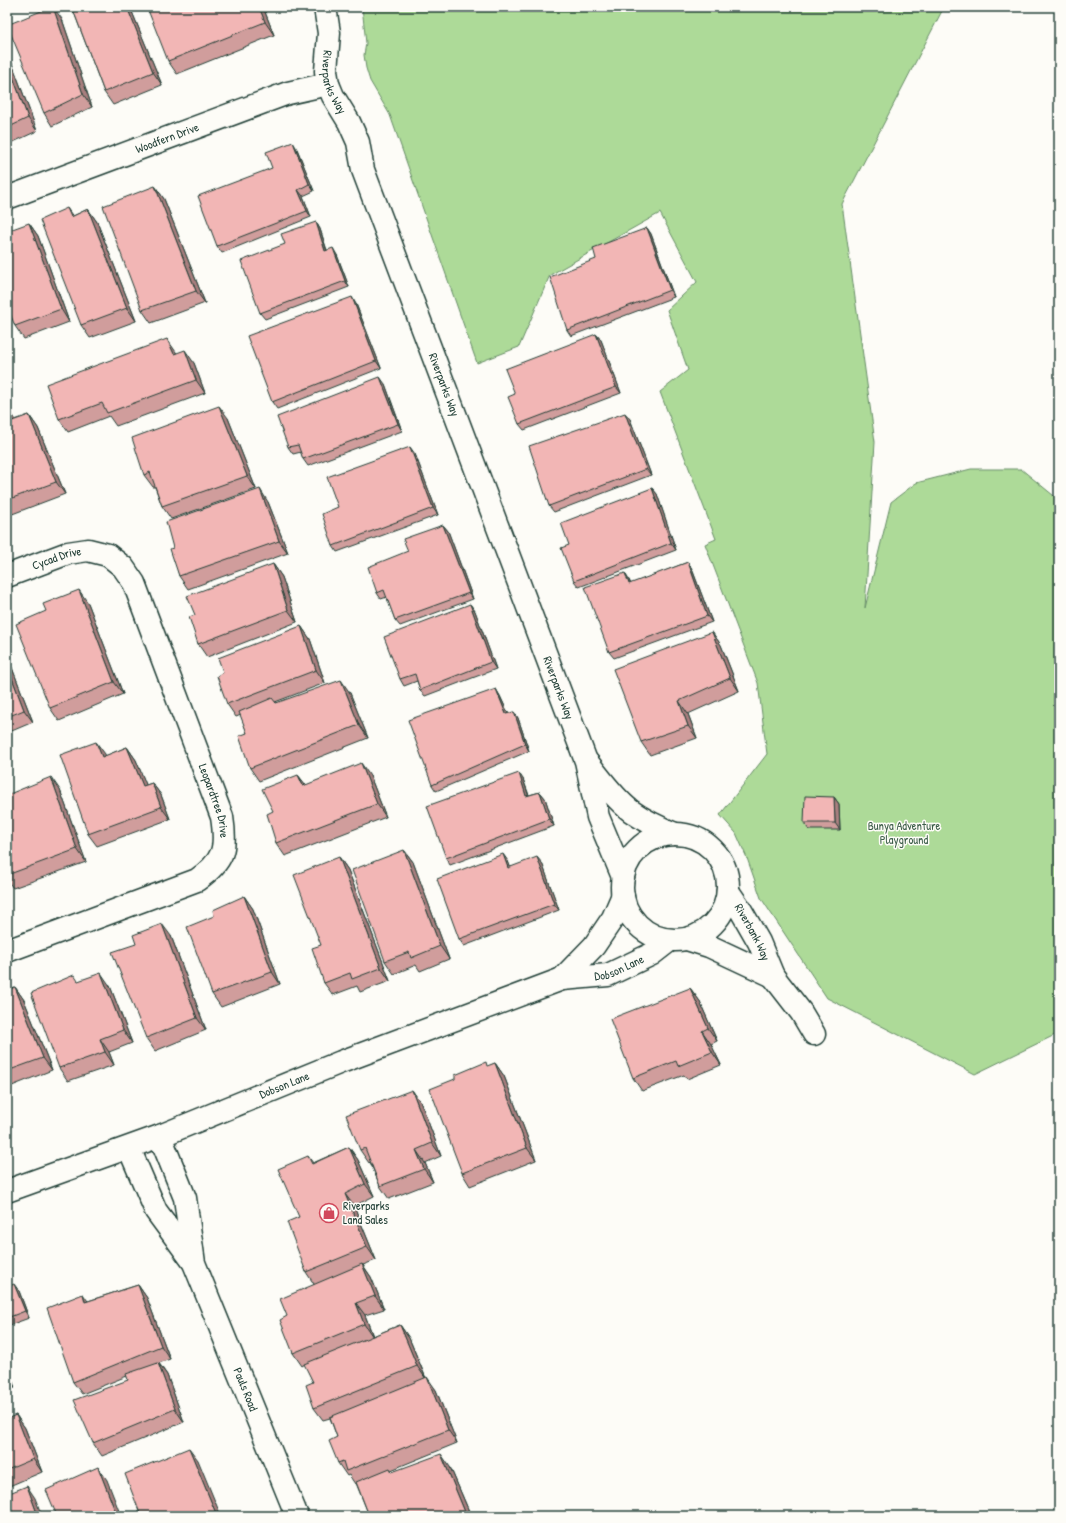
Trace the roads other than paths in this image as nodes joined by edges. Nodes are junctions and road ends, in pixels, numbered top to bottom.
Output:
1 (325, 7) edge
2 (328, 84) junction
3 (7, 198) edge
4 (108, 555) joint
5 (7, 576) edge
6 (586, 761) junction
7 (675, 834) junction
8 (623, 886) junction
9 (728, 891) junction
10 (679, 939) junction
11 (7, 951) edge
12 (773, 976) junction
13 (562, 980) junction
14 (814, 1034) dead end
15 (160, 1136) junction
16 (129, 1148) junction
17 (7, 1191) edge
18 (194, 1263) junction
19 (298, 1516) edge

1 - 2 street, Riverparks Way
2 - 3 street, Woodfern Drive
2 - 6 street, Riverparks Way
4 - 5 street, Cycad Drive
4 - 11 street, Leopardtree Drive
6 - 7 street, Riverparks Way
6 - 8 street, Riverparks Way
7 - 8 street
7 - 9 street
8 - 10 street
8 - 13 street, Dobson Lane
9 - 10 street
9 - 12 street, Riverbank Way
10 - 12 street, Riverbank Way
10 - 13 street, Dobson Lane
12 - 14 street, Riverbank Way
13 - 15 street, Dobson Lane
15 - 16 street, Dobson Lane
15 - 18 street, Pauls Road
16 - 17 street, Dobson Lane
16 - 18 street, Pauls Road
18 - 19 street, Pauls Road

